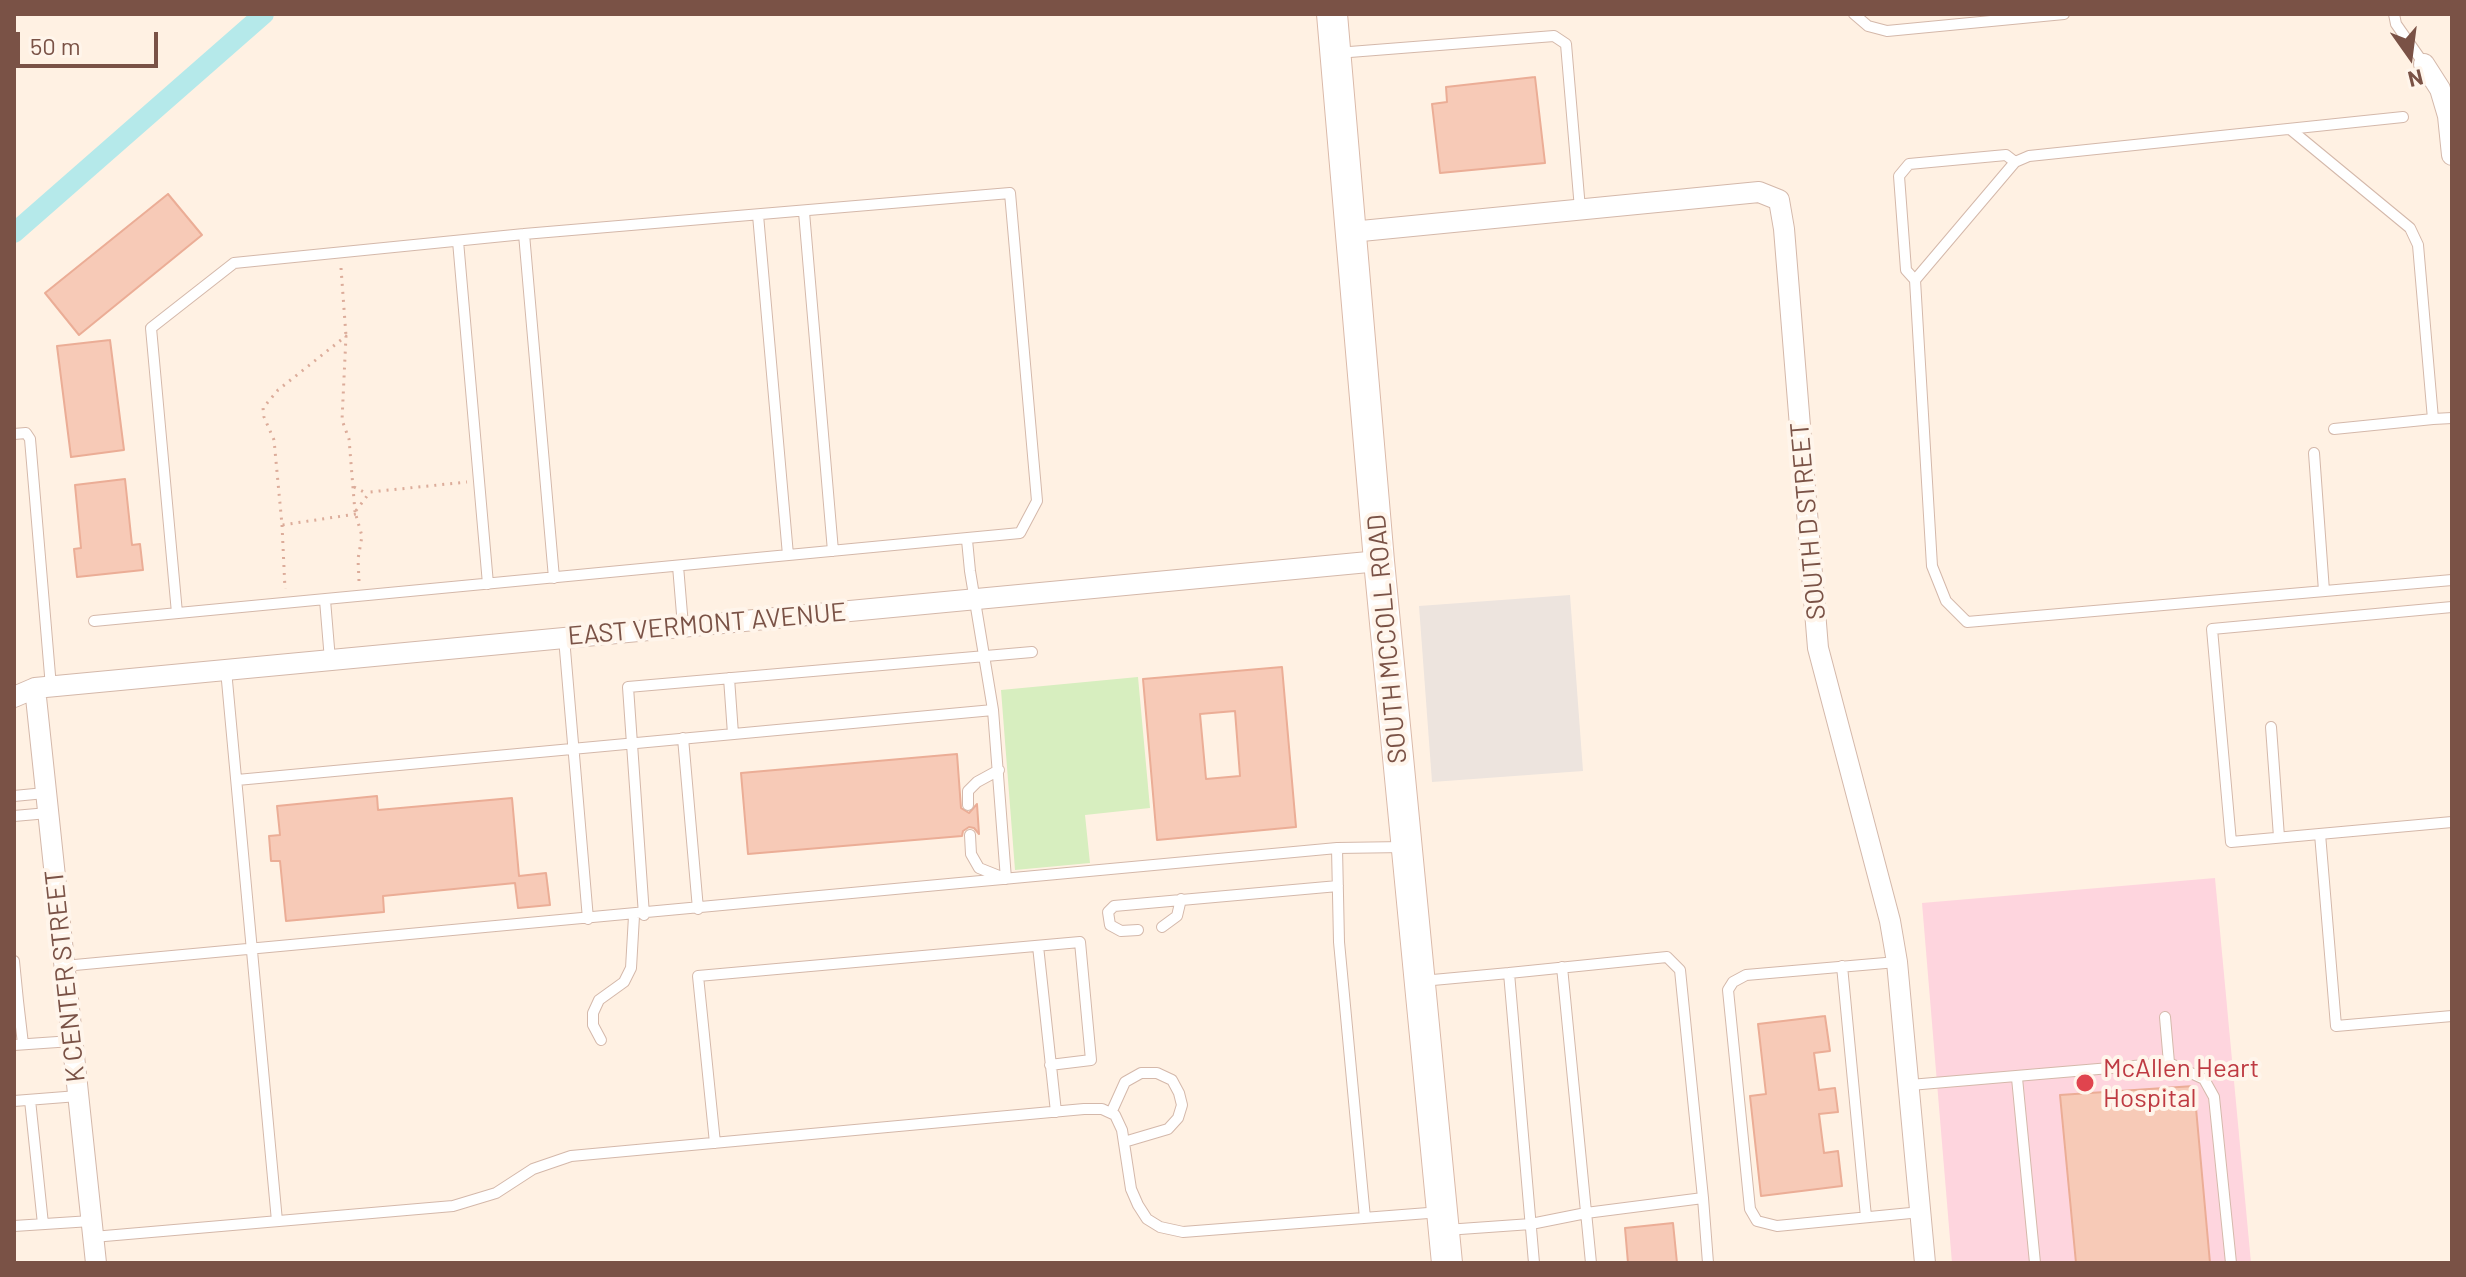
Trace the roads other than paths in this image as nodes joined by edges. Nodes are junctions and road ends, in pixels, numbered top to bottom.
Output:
1 (1332, 14) edge
2 (1854, 14) edge
3 (2064, 14) edge
4 (2394, 14) edge
5 (1335, 54) junction
6 (2424, 64) joint
7 (2403, 117) dead end
8 (2290, 129) junction
9 (2452, 155) edge
10 (2015, 162) junction
11 (1580, 209) junction
12 (804, 212) junction
13 (758, 215) junction
14 (1351, 232) junction
15 (524, 234) junction
16 (458, 241) junction
17 (1915, 280) junction
18 (2452, 418) edge
19 (2433, 419) junction
20 (2334, 429) dead end
21 (14, 434) edge
22 (2314, 453) dead end
23 (967, 540) junction
24 (833, 551) junction
25 (788, 555) junction
26 (1379, 561) junction
27 (678, 566) junction
28 (554, 578) junction
29 (2452, 580) edge
30 (488, 584) junction
31 (2324, 591) junction
32 (976, 599) junction
33 (325, 600) junction
34 (2452, 607) edge
35 (177, 613) junction
36 (94, 621) dead end
37 (683, 626) junction
38 (564, 638) junction
39 (1032, 652) dead end
40 (986, 654) junction
41 (330, 660) junction
42 (226, 670) junction
43 (729, 678) junction
44 (14, 680) edge
45 (43, 687) junction
46 (14, 697) edge
47 (993, 710) junction
48 (2271, 727) dead end
49 (733, 734) junction
50 (683, 738) junction
51 (632, 743) junction
52 (572, 747) junction
53 (999, 770) junction
54 (237, 780) junction
55 (14, 796) edge
56 (47, 803) junction
57 (968, 805) dead end
58 (14, 816) edge
59 (2452, 822) edge
60 (2320, 834) junction
61 (970, 835) dead end
62 (2279, 837) junction
63 (1407, 846) junction
64 (1337, 848) junction
65 (1006, 879) junction
66 (1338, 886) junction
67 (1181, 899) junction
68 (698, 909) junction
69 (639, 915) junction
70 (588, 919) junction
71 (1162, 927) dead end
72 (1138, 930) dead end
73 (1038, 946) junction
74 (253, 950) junction
75 (14, 961) edge
76 (1897, 962) junction
77 (64, 966) junction
78 (1842, 966) junction
79 (1562, 967) junction
80 (1509, 973) junction
81 (1420, 981) junction
82 (16, 1001) edge
83 (2452, 1016) edge
84 (2165, 1017) dead end
85 (601, 1040) dead end
86 (72, 1041) junction
87 (18, 1045) edge
88 (2169, 1063) junction
89 (1050, 1065) junction
90 (2017, 1078) junction
91 (1910, 1085) junction
92 (78, 1096) junction
93 (30, 1100) junction
94 (14, 1101) edge
95 (1056, 1112) junction
96 (1111, 1113) junction
97 (1124, 1142) junction
98 (715, 1143) junction
99 (1703, 1198) junction
100 (1921, 1212) junction
101 (1586, 1213) junction
102 (1866, 1217) junction
103 (1365, 1218) junction
104 (277, 1221) junction
105 (1443, 1221) junction
106 (43, 1224) junction
107 (1531, 1224) junction
108 (14, 1226) edge
109 (92, 1229) junction
110 (96, 1263) edge
111 (1447, 1263) edge
112 (1534, 1263) edge
113 (1591, 1263) edge
114 (1708, 1263) edge
115 (1925, 1263) edge
116 (2035, 1263) edge
117 (2231, 1263) edge

1 - 5 street, SOUTH MCCOLL ROAD
2 - 3 lane
4 - 6 lane
5 - 11 lane
5 - 14 street, SOUTH MCCOLL ROAD
6 - 9 street
7 - 8 lane
8 - 10 lane
8 - 19 lane
10 - 17 lane
10 - 17 lane
11 - 14 street, SOUTH D STREET
11 - 76 street, SOUTH D STREET
12 - 13 lane
12 - 23 lane
12 - 24 lane
13 - 15 lane
13 - 25 lane
14 - 26 street, SOUTH MCCOLL ROAD
15 - 16 lane
15 - 28 lane
16 - 30 lane
16 - 35 lane
17 - 31 lane
18 - 19 lane
19 - 20 lane
21 - 45 lane
22 - 31 lane
23 - 24 lane
23 - 32 lane
24 - 25 lane
25 - 27 lane
26 - 32 street, EAST VERMONT AVENUE
26 - 63 street, SOUTH MCCOLL ROAD
27 - 28 lane
27 - 37 lane
28 - 30 lane
29 - 31 lane
30 - 33 lane
32 - 37 street, EAST VERMONT AVENUE
32 - 40 lane
33 - 35 lane
33 - 41 lane
34 - 62 lane
35 - 36 lane
37 - 38 street, EAST VERMONT AVENUE
38 - 41 street, EAST VERMONT AVENUE
38 - 52 lane
39 - 40 lane
40 - 43 lane
40 - 47 lane
41 - 42 street, EAST VERMONT AVENUE
42 - 45 street, EAST VERMONT AVENUE
42 - 54 lane
43 - 49 lane
43 - 51 lane
44 - 45 street
45 - 46 street
45 - 56 street, K CENTER STREET
47 - 49 lane
47 - 53 lane
48 - 62 lane
49 - 50 lane
50 - 51 lane
50 - 68 lane
51 - 52 lane
51 - 69 lane
52 - 54 lane
52 - 70 lane
53 - 57 lane
53 - 65 lane
54 - 74 lane
55 - 56 lane
56 - 58 lane
56 - 77 street, K CENTER STREET
59 - 60 lane
60 - 62 lane
60 - 83 lane
61 - 65 lane
63 - 64 lane
63 - 81 street, SOUTH MCCOLL ROAD
64 - 65 lane
64 - 66 lane
65 - 68 lane
66 - 67 lane
66 - 103 lane
67 - 71 lane
67 - 72 lane
68 - 69 lane
69 - 70 lane
69 - 85 lane
70 - 74 lane
73 - 89 lane
73 - 89 lane
73 - 98 lane
74 - 77 lane
74 - 104 lane
75 - 82 lane
76 - 78 lane
76 - 91 street, SOUTH D STREET
77 - 86 street, K CENTER STREET
78 - 102 lane
78 - 102 lane
79 - 80 lane
79 - 99 lane
79 - 101 lane
80 - 81 lane
80 - 107 lane
81 - 105 street, SOUTH MCCOLL ROAD
82 - 87 lane
84 - 88 lane
86 - 87 lane
86 - 92 street, K CENTER STREET
88 - 90 lane
88 - 117 lane
89 - 95 lane
90 - 91 lane
90 - 116 lane
91 - 100 street, SOUTH D STREET
92 - 93 lane
92 - 109 street, K CENTER STREET
93 - 94 lane
93 - 106 lane
95 - 96 lane
95 - 98 lane
96 - 97 lane
96 - 97 lane
97 - 103 lane
98 - 104 lane
99 - 101 lane
99 - 114 lane
100 - 102 lane
100 - 115 street, SOUTH D STREET
101 - 107 lane
101 - 113 lane
103 - 105 lane
104 - 109 lane
105 - 107 lane
105 - 111 street, SOUTH MCCOLL ROAD
106 - 108 lane
106 - 109 lane
107 - 112 lane
109 - 110 street, K CENTER STREET

